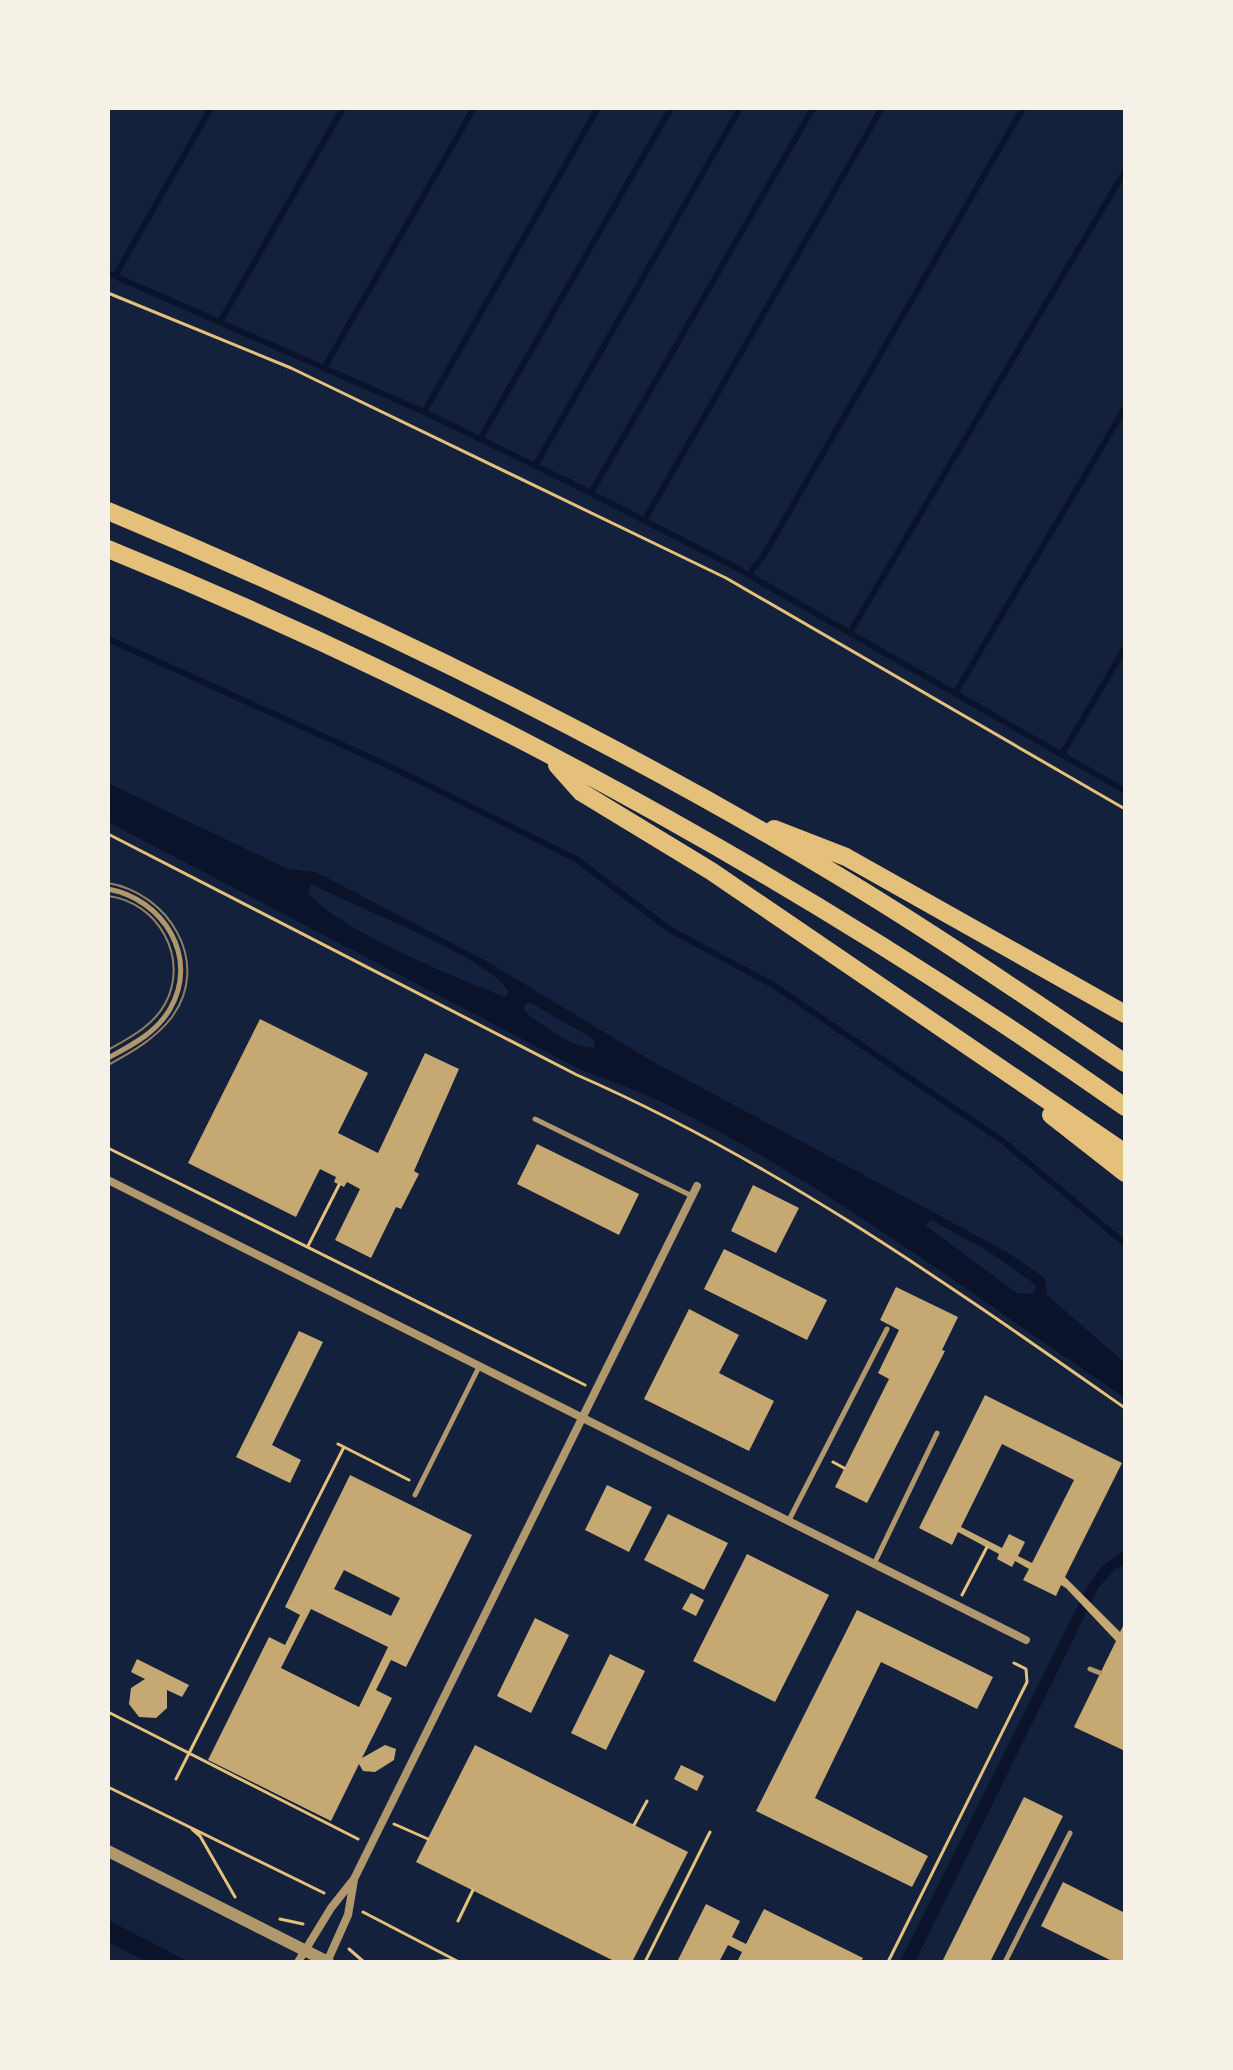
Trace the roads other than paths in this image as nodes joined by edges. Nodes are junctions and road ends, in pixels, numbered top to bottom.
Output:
1 (108, 511) edge
2 (108, 549) edge
3 (550, 757) junction
4 (701, 799) junction
5 (108, 889) edge
6 (1125, 1014) edge
7 (108, 1058) edge
8 (1125, 1063) edge
9 (1018, 1078) junction
10 (1125, 1107) edge
11 (535, 1119) dead end
12 (1125, 1153) edge
13 (1125, 1173) edge
14 (108, 1180) edge
15 (697, 1186) dead end
16 (692, 1196) junction
17 (887, 1329) dead end
18 (480, 1366) junction
19 (581, 1417) junction
20 (937, 1433) dead end
21 (415, 1495) dead end
22 (789, 1521) junction
23 (874, 1564) junction
24 (1026, 1640) dead end
25 (1090, 1669) dead end
26 (1100, 1673) dead end
27 (1070, 1833) dead end
28 (108, 1851) edge
29 (354, 1879) junction
30 (300, 1956) edge
31 (328, 1962) edge
32 (1005, 1962) edge

1 - 4 highway
2 - 3 highway
3 - 9 highway
3 - 10 highway
4 - 6 highway
4 - 8 highway
5 - 7 lane
9 - 12 highway
9 - 13 highway
11 - 16 lane
14 - 18 street
15 - 16 street
16 - 19 street
17 - 22 lane
18 - 19 street
18 - 21 lane
19 - 22 street
19 - 29 street
20 - 23 lane
22 - 23 street
23 - 24 street
25 - 26 lane
27 - 32 lane
28 - 30 street
29 - 30 street
29 - 31 street
30 - 31 street

